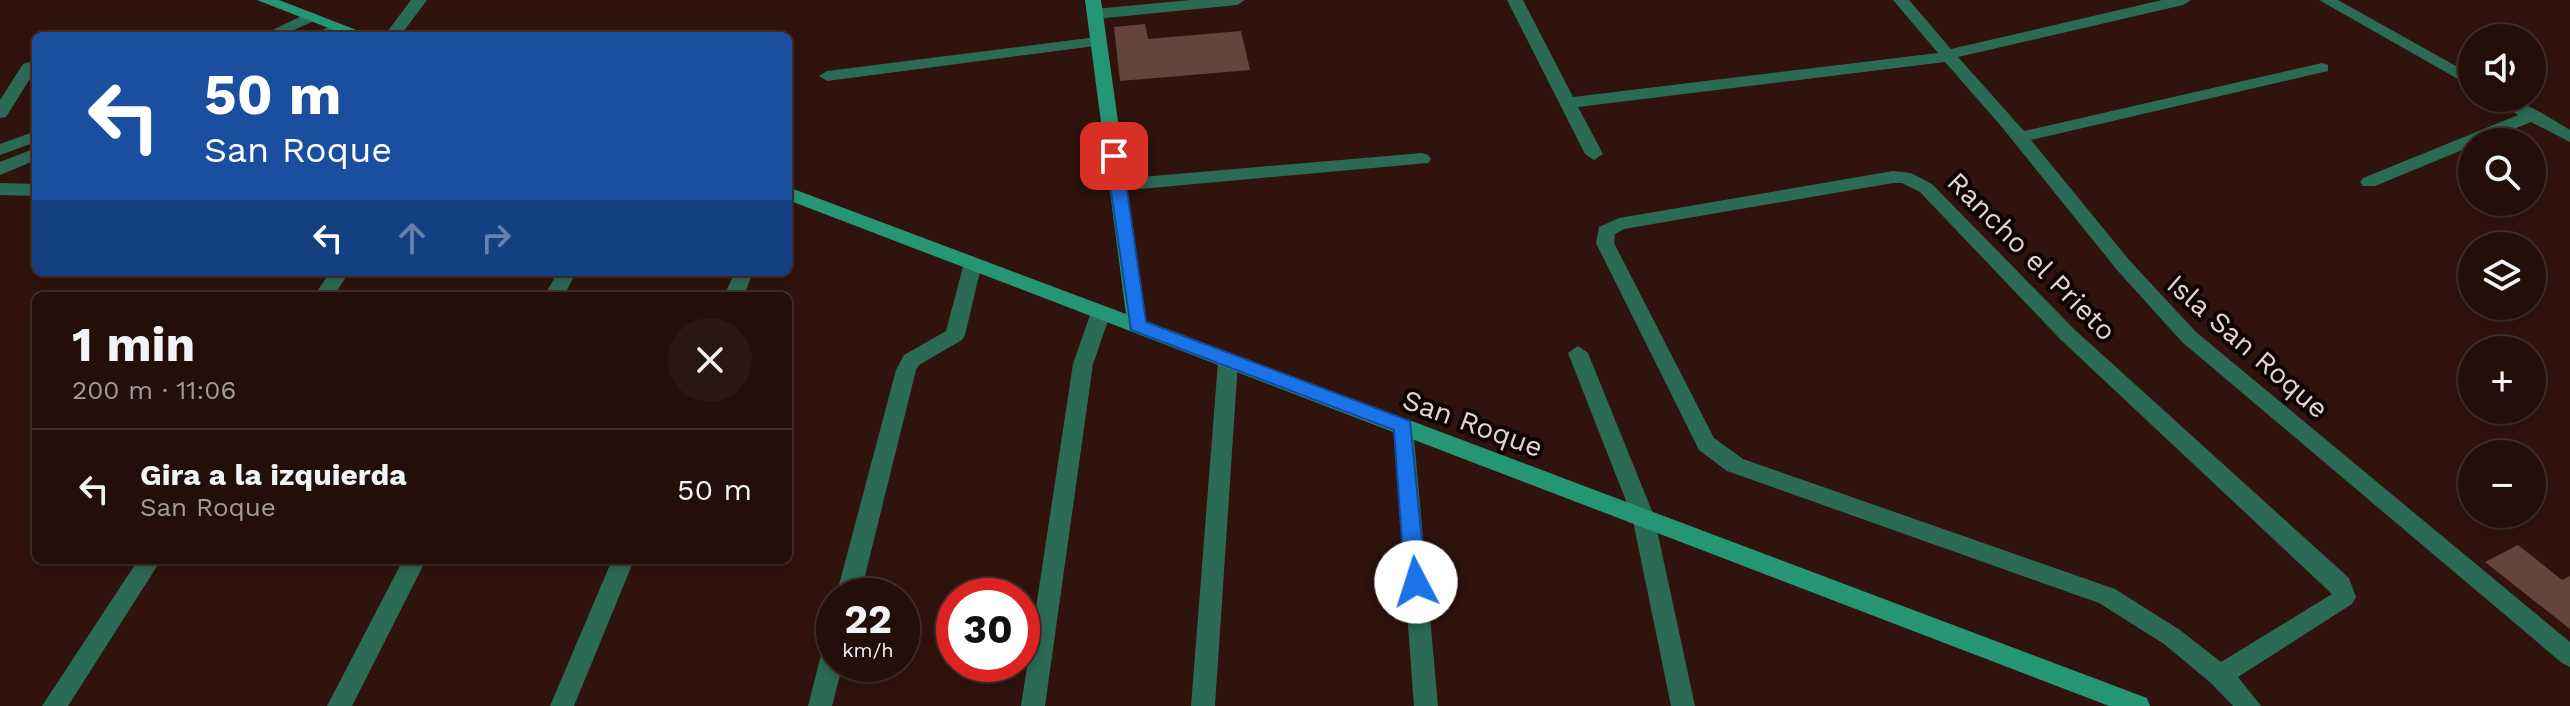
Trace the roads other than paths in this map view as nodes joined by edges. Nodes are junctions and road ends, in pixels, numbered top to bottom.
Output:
1 (265, 0) edge
2 (419, 0) edge
3 (1237, 0) edge
4 (1901, 0) edge
5 (2183, 0) edge
6 (2327, 0) edge
7 (1521, 1) edge
8 (1094, 7) edge
9 (310, 17) junction
10 (337, 28) junction
11 (277, 32) edge
12 (328, 32) edge
13 (350, 32) edge
14 (395, 32) edge
15 (1097, 42) junction
16 (1946, 57) junction
17 (29, 67) dead end
18 (2322, 68) dead end
19 (2458, 74) edge
20 (827, 76) dead end
21 (9, 88) edge
22 (1566, 103) junction
23 (2527, 112) edge
24 (0, 113) edge
25 (2532, 115) junction
26 (2020, 137) junction
27 (2570, 137) edge
28 (32, 138) edge
29 (0, 150) edge
30 (1594, 154) dead end
31 (32, 156) edge
32 (1422, 159) dead end
33 (0, 169) edge
34 (2369, 182) dead end
35 (1118, 185) junction
36 (0, 189) edge
37 (32, 190) edge
38 (792, 195) edge
39 (973, 263) junction
40 (1101, 312) junction
41 (1137, 326) junction
42 (1578, 353) dead end
43 (1228, 362) junction
44 (1403, 426) junction
45 (1643, 516) junction
46 (147, 564) edge
47 (413, 564) edge
48 (621, 564) edge
49 (853, 578) edge
50 (2570, 656) edge
51 (2220, 675) junction
52 (826, 682) edge
53 (54, 706) edge
54 (339, 706) edge
55 (562, 706) edge
56 (820, 706) edge
57 (1033, 706) edge
58 (1203, 706) edge
59 (1426, 706) edge
60 (1683, 706) edge
61 (2138, 706) edge
62 (2249, 706) edge

1 - 9 main road
2 - 14 street
3 - 8 street
4 - 16 street, Isla San Roque
5 - 16 street
6 - 19 street
7 - 22 street
8 - 15 main road
9 - 10 main road
9 - 11 street
10 - 12 street
10 - 13 main road
15 - 20 street
15 - 35 main road
16 - 22 street
16 - 26 street, Isla San Roque
17 - 21 street
18 - 26 street
21 - 24 street
22 - 30 street
23 - 25 street
25 - 27 street
25 - 34 street
26 - 50 street, Isla San Roque
28 - 29 street
31 - 33 street
32 - 35 street
35 - 41 main road
36 - 37 street
38 - 39 main road, San Roque
39 - 40 main road, San Roque
39 - 49 street
40 - 41 main road, San Roque
40 - 57 street
41 - 43 main road, San Roque
42 - 45 street
43 - 44 main road, San Roque
43 - 58 street
44 - 45 main road, San Roque
44 - 59 street
45 - 60 street
45 - 61 main road, San Roque
46 - 53 street
47 - 54 street
48 - 55 street
51 - 51 street, Rancho el Prieto
51 - 62 street
52 - 56 street

